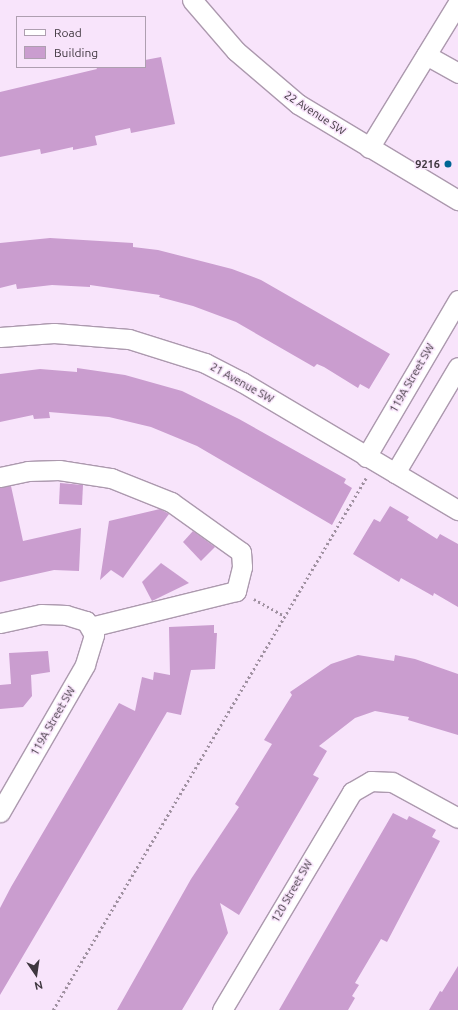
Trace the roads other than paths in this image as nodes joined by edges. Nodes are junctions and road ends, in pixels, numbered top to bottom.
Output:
1 (192, 0) edge
2 (458, 3) edge
3 (426, 55) junction
4 (458, 73) edge
5 (369, 148) junction
6 (458, 200) edge
7 (458, 300) edge
8 (0, 337) edge
9 (458, 367) edge
10 (371, 460) junction
11 (395, 473) junction
12 (0, 477) edge
13 (458, 510) edge
14 (0, 623) edge
15 (91, 626) junction
16 (0, 812) edge
17 (458, 818) edge
18 (222, 1010) edge

1 - 5 street, 22 Avenue SW
2 - 3 street
3 - 4 street
3 - 5 street
5 - 6 street, 22 Avenue SW
7 - 10 street, 119A Street SW
8 - 10 street, 21 Avenue SW
9 - 11 street
10 - 11 street, 21 Avenue SW
11 - 13 street, 21 Avenue SW
12 - 15 street
14 - 15 street
15 - 16 street, 119A Street SW
17 - 18 street, 120 Street SW

